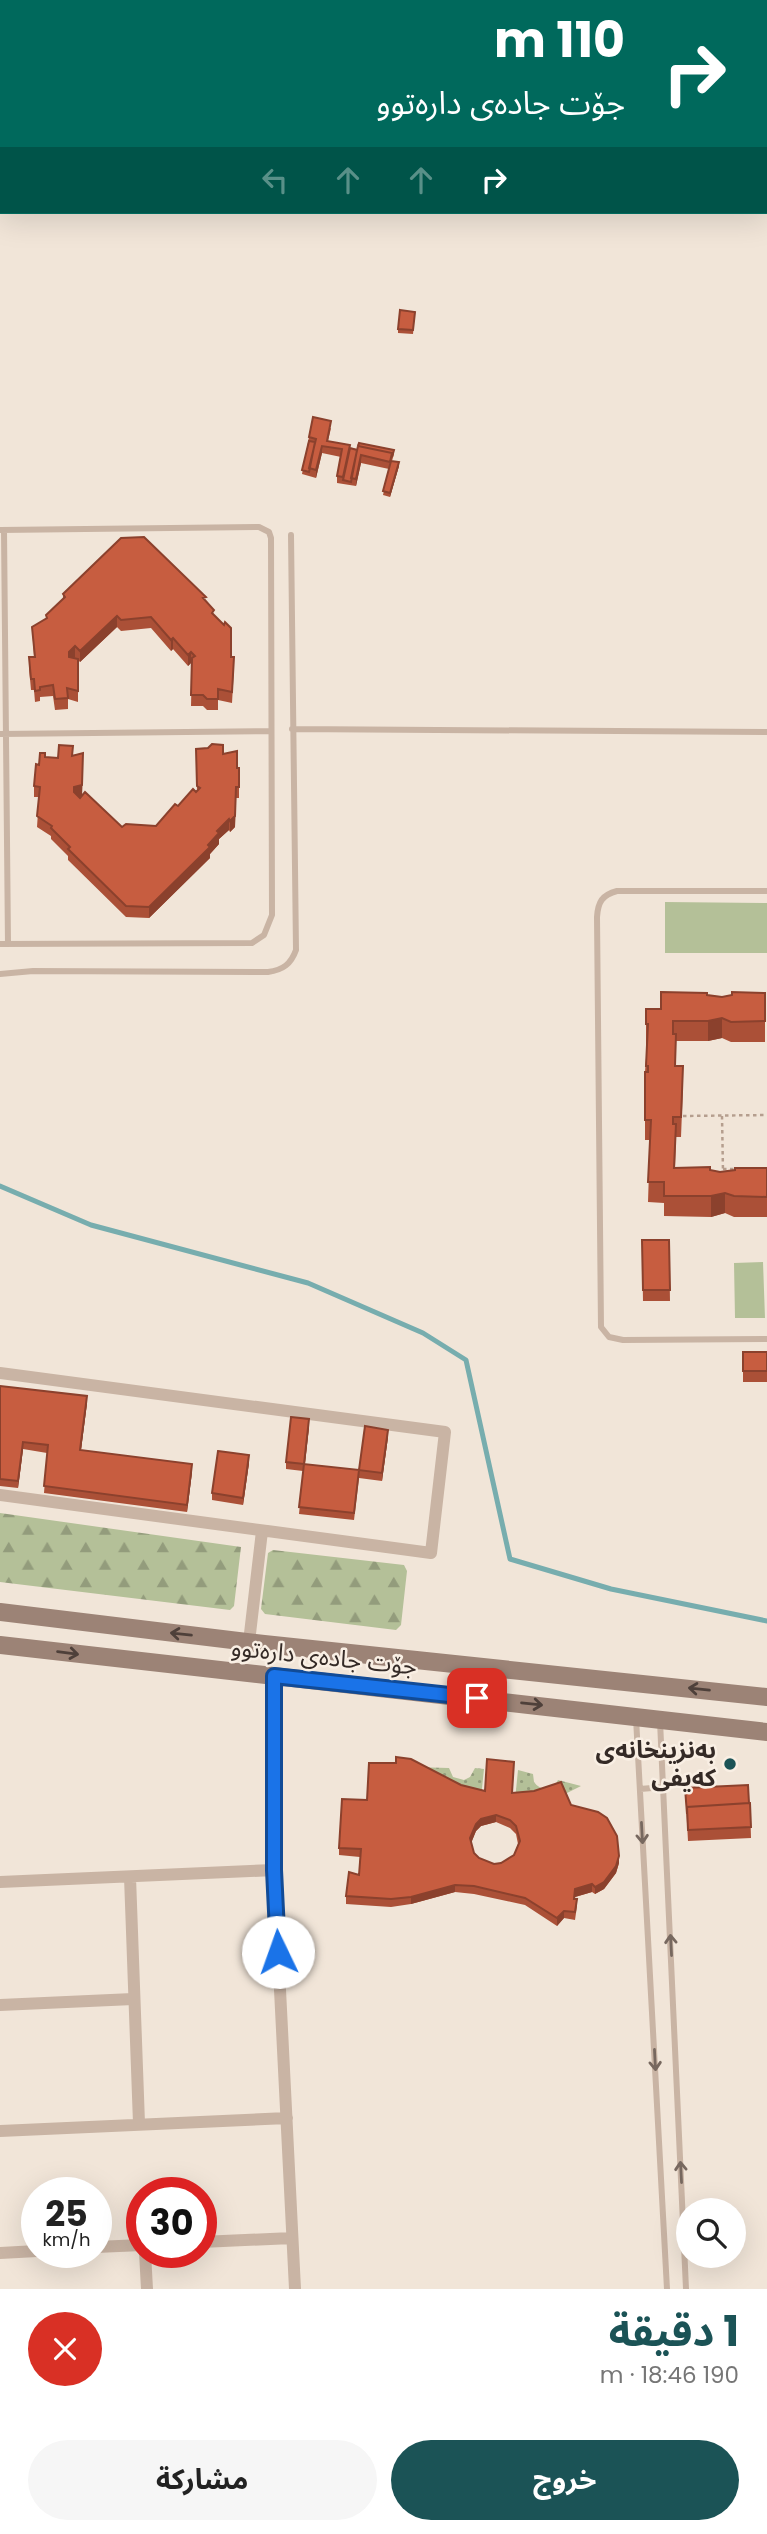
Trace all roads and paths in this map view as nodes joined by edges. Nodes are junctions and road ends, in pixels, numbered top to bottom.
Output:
1 (2, 530) edge
2 (291, 535) dead end
3 (292, 729) junction
4 (270, 731) junction
5 (767, 732) edge
6 (3, 734) edge
7 (767, 891) edge
8 (4, 944) edge
9 (0, 974) edge
10 (767, 1115) edge
11 (683, 1116) edge
12 (722, 1116) junction
13 (723, 1169) junction
14 (745, 1169) edge
15 (723, 1176) edge
16 (767, 1339) edge
17 (0, 1373) edge
18 (0, 1495) edge
19 (262, 1531) junction
20 (0, 1612) edge
21 (34, 1616) junction
22 (249, 1642) junction
23 (0, 1644) edge
24 (31, 1648) junction
25 (274, 1676) junction
26 (767, 1697) edge
27 (636, 1716) junction
28 (660, 1719) junction
29 (767, 1732) edge
30 (664, 1787) junction
31 (640, 1789) junction
32 (274, 1870) junction
33 (130, 1877) junction
34 (0, 1882) edge
35 (134, 1999) junction
36 (0, 2005) edge
37 (287, 2118) junction
38 (139, 2123) junction
39 (0, 2131) edge
40 (292, 2238) junction
41 (217, 2241) edge
42 (21, 2252) edge
43 (0, 2253) edge
44 (146, 2268) edge
45 (148, 2289) edge
46 (295, 2289) edge
47 (667, 2289) edge
48 (686, 2289) edge

1 - 4 lane
1 - 6 lane
2 - 3 lane
3 - 5 lane
3 - 9 lane
4 - 6 lane
4 - 8 lane
6 - 8 lane
7 - 16 lane
10 - 12 path
11 - 12 path
12 - 13 path
13 - 14 path
13 - 15 path
17 - 19 street
18 - 19 street
19 - 22 street
20 - 21 main road, جۆت جادەی دارەتوو
22 -> 21 main road, جۆت جادەی دارەتوو
21 - 24 main road
26 -> 22 main road, جۆت جادەی دارەتوو
23 - 24 main road, جۆت جادەی دارەتوو
24 -> 25 main road, جۆت جادەی دارەتوو
25 -> 27 main road, جۆت جادەی دارەتوو
25 - 32 street
27 - 28 main road, جۆت جادەی دارەتوو
27 - 31 lane
28 - 29 main road, جۆت جادەی دارەتوو
28 - 30 lane
30 - 31 lane
48 -> 30 lane
31 -> 47 lane
32 - 33 street
32 - 37 street
33 - 34 street
33 - 35 street
35 - 36 street
35 - 38 street
37 - 38 street
37 - 40 street
38 - 39 street
40 - 41 street
40 - 46 street
42 - 43 street
44 - 45 street

